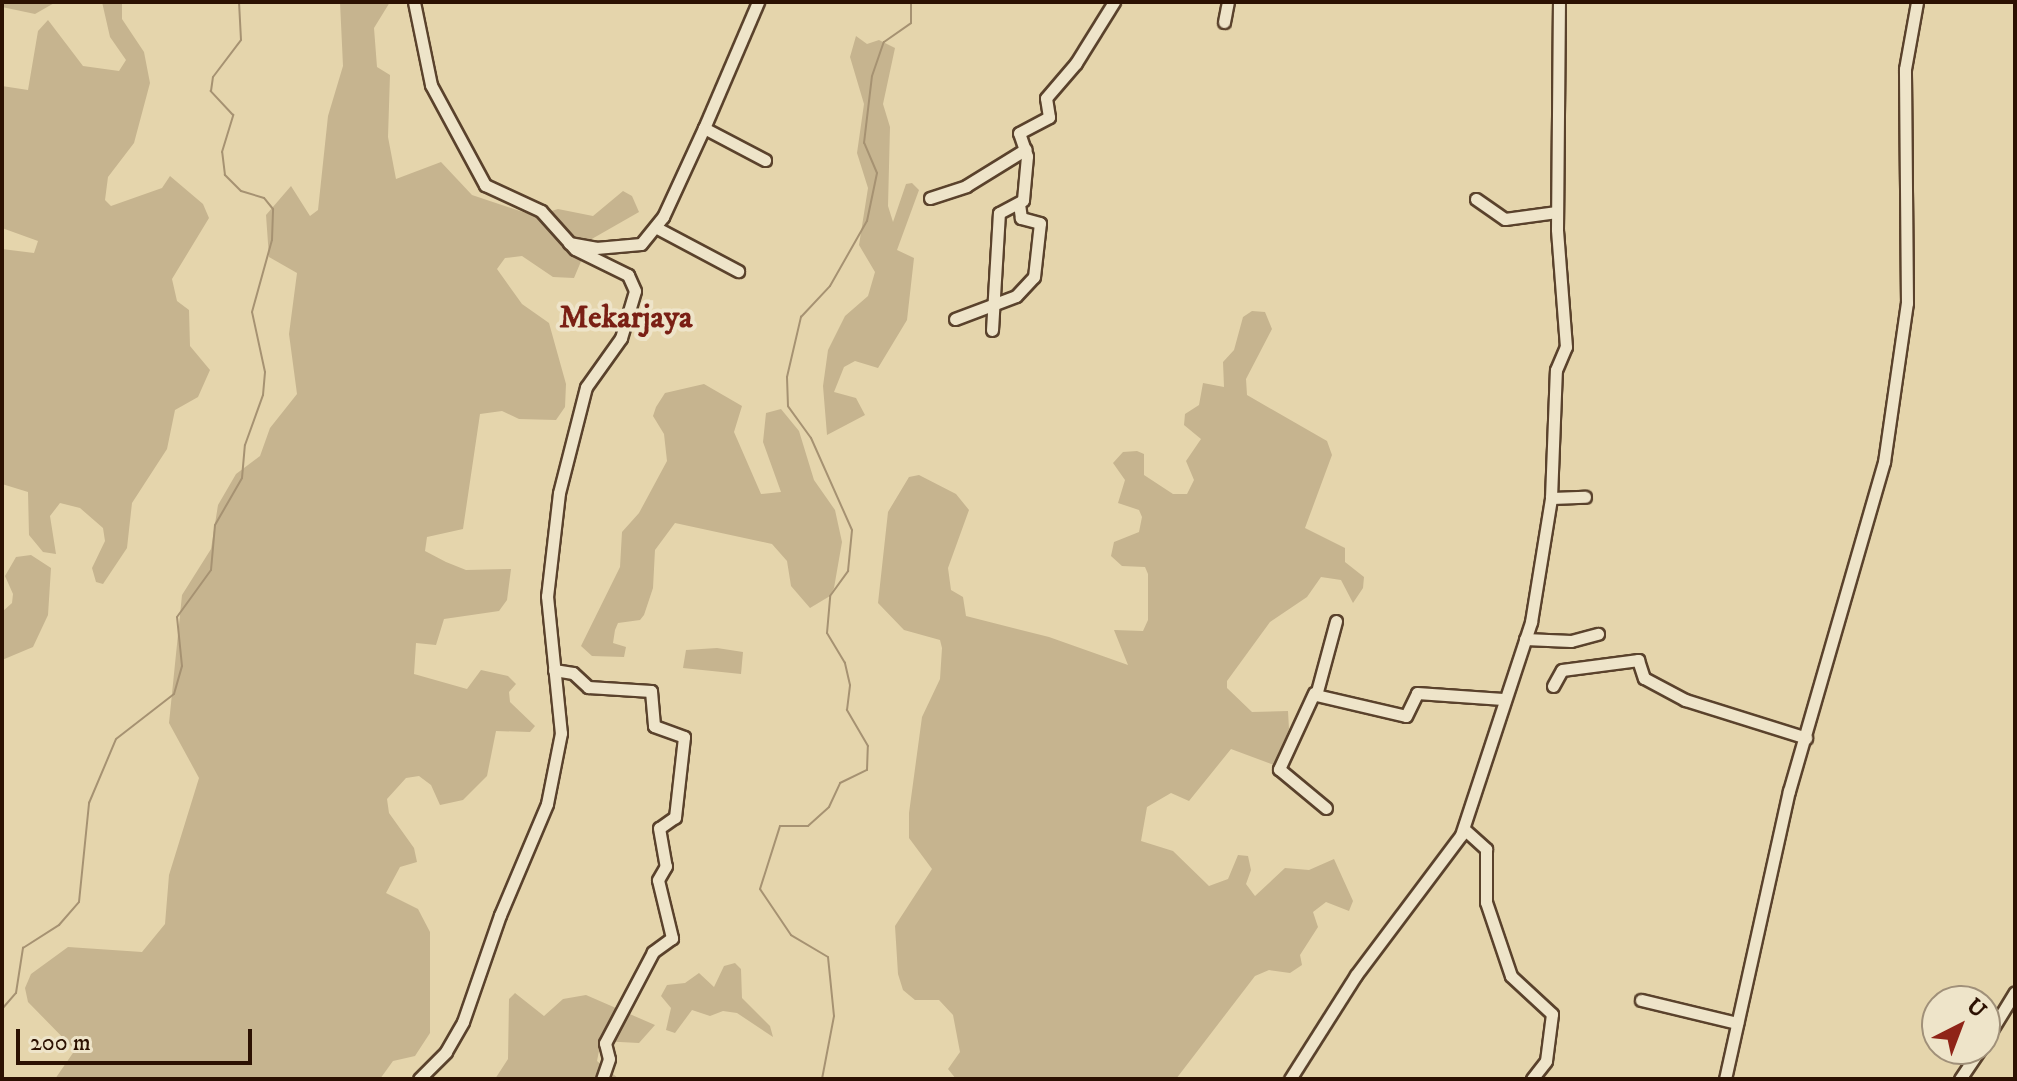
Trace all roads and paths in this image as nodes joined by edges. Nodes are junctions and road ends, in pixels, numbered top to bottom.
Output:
1 (414, 2) edge
2 (758, 2) edge
3 (1114, 2) edge
4 (1228, 2) edge
5 (1559, 2) edge
6 (1917, 2) edge
7 (1224, 22) dead end
8 (704, 128) junction
9 (1026, 149) junction
10 (765, 160) dead end
11 (930, 198) dead end
12 (1476, 199) dead end
13 (1019, 204) junction
14 (1557, 212) junction
15 (657, 228) junction
16 (569, 243) junction
17 (738, 271) dead end
18 (994, 302) junction
19 (955, 319) dead end
20 (992, 330) dead end
21 (1585, 497) dead end
22 (1551, 498) junction
23 (1336, 621) dead end
24 (1598, 634) dead end
25 (1525, 639) junction
26 (554, 670) junction
27 (1553, 686) dead end
28 (1314, 693) junction
29 (1503, 699) junction
30 (1806, 738) junction
31 (1326, 808) dead end
32 (1464, 829) junction
33 (2015, 992) edge
34 (1641, 1000) dead end
35 (2001, 1015) edge
36 (1737, 1023) junction
37 (419, 1079) edge
38 (602, 1079) edge
39 (1290, 1079) edge
40 (1532, 1079) edge
41 (1725, 1079) edge

1 - 16 street
2 - 8 street
3 - 9 street
4 - 7 street
5 - 14 street
6 - 30 street
8 - 10 street
8 - 15 street
9 - 11 street
9 - 13 street
12 - 14 street
13 - 18 street
13 - 18 street
14 - 22 street
15 - 16 street
15 - 17 street
16 - 26 street
18 - 19 street
18 - 20 street
21 - 22 street
22 - 25 street
23 - 28 street
24 - 25 street
25 - 29 street
26 - 37 street
26 - 38 street
27 - 30 street
28 - 29 street
28 - 31 street
29 - 32 street
30 - 36 street
32 - 39 street
32 - 40 street
33 - 35 street
34 - 36 street
36 - 41 street

